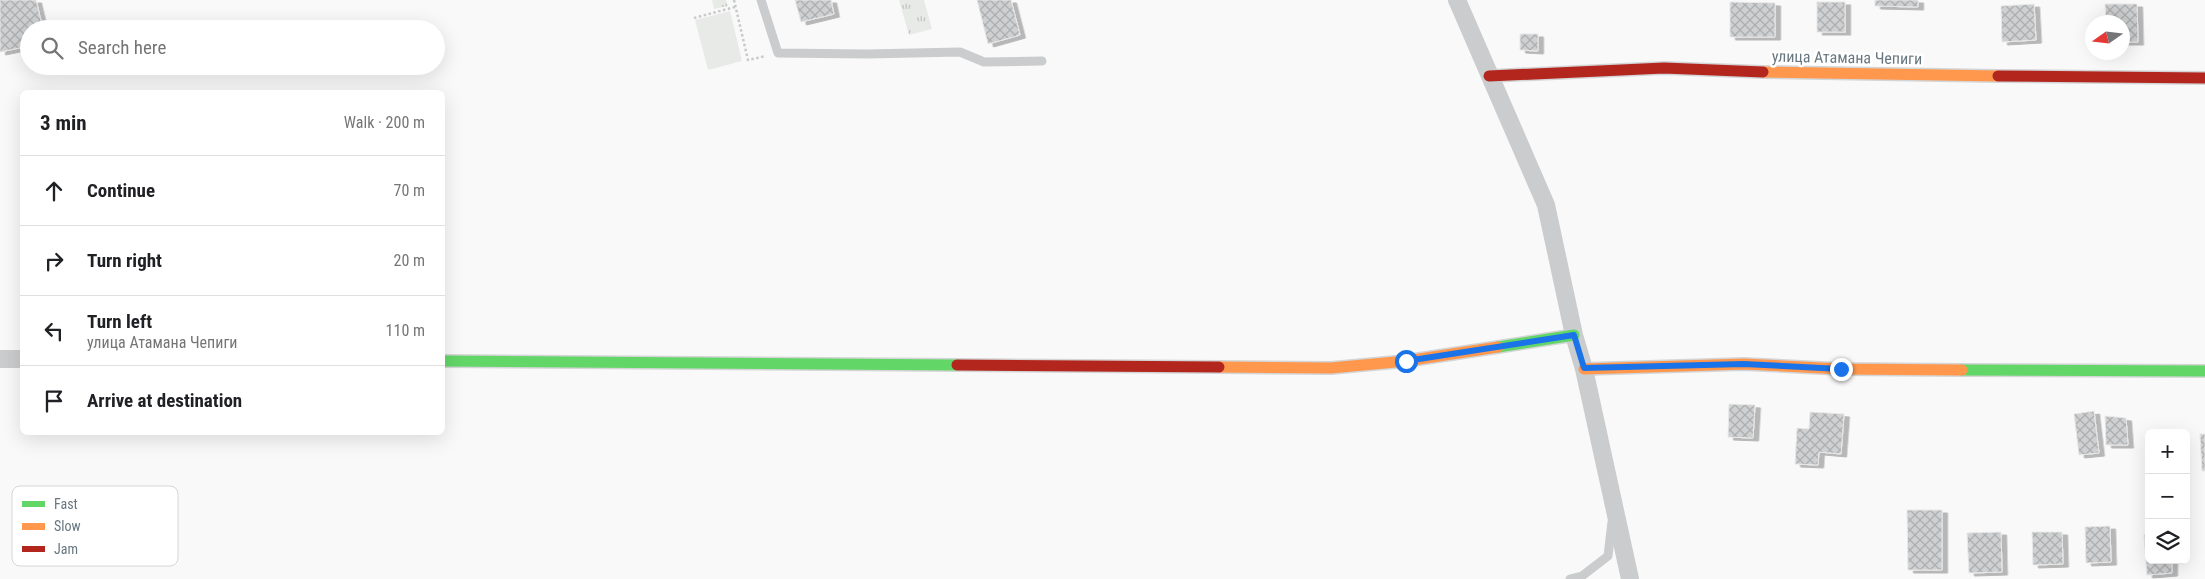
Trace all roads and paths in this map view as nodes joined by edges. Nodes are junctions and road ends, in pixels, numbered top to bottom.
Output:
1 (734, 0) edge
2 (761, 0) edge
3 (1457, 0) edge
4 (735, 7) junction
5 (694, 18) dead end
6 (778, 53) junction
7 (1042, 61) dead end
8 (1489, 76) junction
9 (2205, 78) edge
10 (1574, 335) junction
11 (20, 358) edge
12 (0, 359) edge
13 (445, 361) edge
14 (1584, 368) junction
15 (2205, 371) edge
16 (1614, 512) junction
17 (1570, 579) edge
18 (1630, 579) edge

1 - 4 path
2 - 6 lane
3 - 8 street
4 - 5 path
4 - 6 path
6 - 7 lane
8 - 9 street, улица Атамана Чепиги
8 - 10 street
10 - 13 street
10 - 14 street
11 - 12 street
14 - 15 street
14 - 16 street
16 - 17 lane
16 - 18 street

